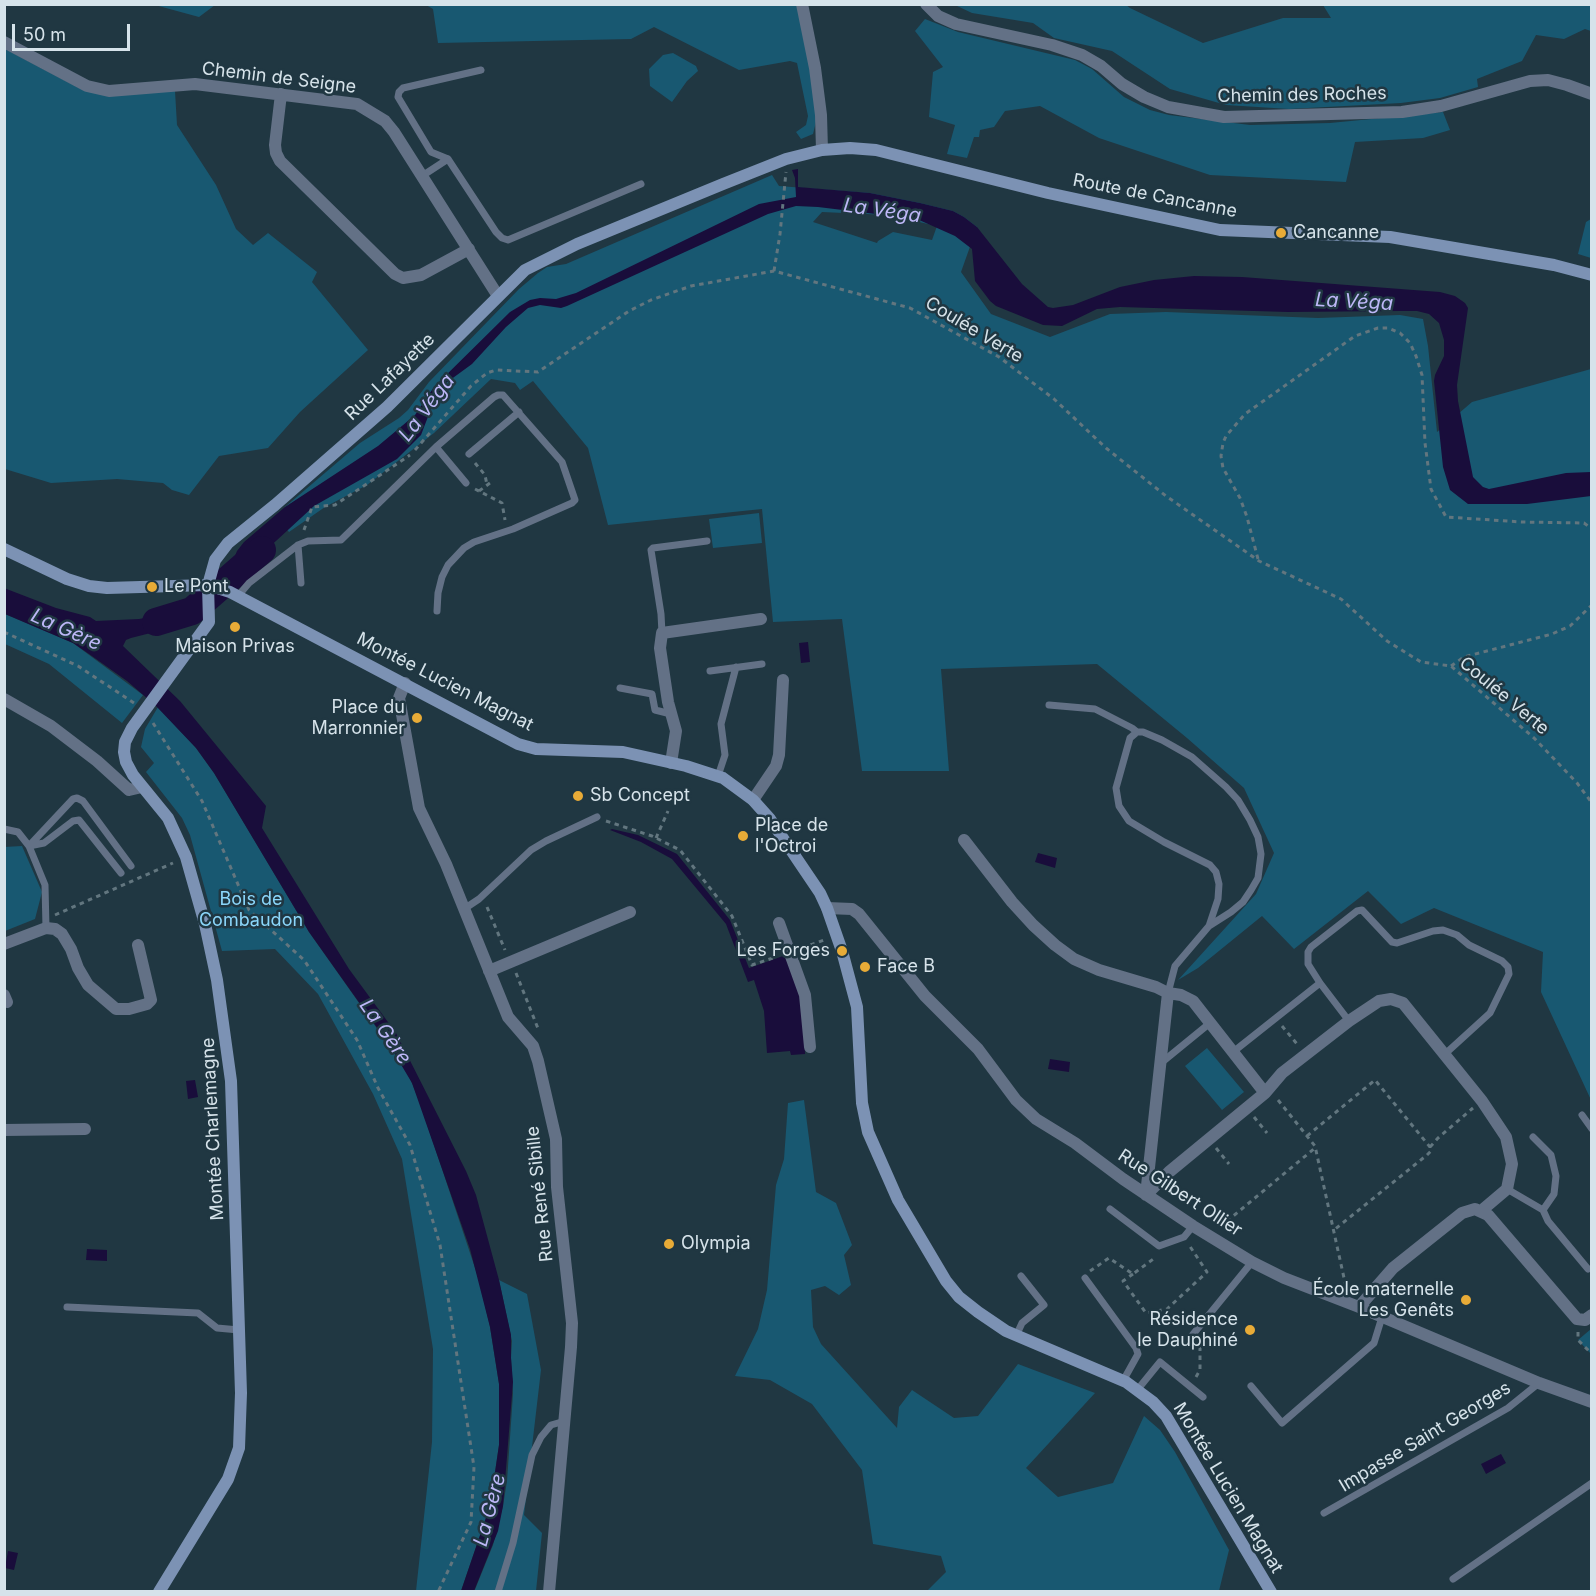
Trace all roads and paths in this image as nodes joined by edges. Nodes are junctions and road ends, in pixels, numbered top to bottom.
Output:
1 (802, 4) edge
2 (926, 4) edge
3 (4, 42) edge
4 (481, 70) dead end
5 (281, 94) junction
6 (1592, 94) edge
7 (822, 150) junction
8 (448, 159) junction
9 (422, 176) junction
10 (785, 183) dead end
11 (641, 184) dead end
12 (469, 249) junction
13 (774, 271) junction
14 (1592, 275) edge
15 (498, 296) junction
16 (519, 411) junction
17 (436, 447) junction
18 (469, 454) joint
19 (466, 483) joint
20 (479, 491) junction
21 (1592, 529) edge
22 (508, 531) junction
23 (707, 541) dead end
24 (298, 545) junction
25 (4, 549) edge
26 (1259, 561) junction
27 (301, 583) dead end
28 (208, 585) junction
29 (234, 594) junction
30 (1592, 605) edge
31 (437, 611) dead end
32 (762, 620) dead end
33 (4, 632) edge
34 (662, 633) junction
35 (762, 664) dead end
36 (1450, 666) junction
37 (736, 667) junction
38 (710, 671) dead end
39 (783, 680) dead end
40 (405, 683) junction
41 (621, 688) dead end
42 (4, 699) edge
43 (1049, 705) dead end
44 (145, 710) junction
45 (671, 714) junction
46 (1137, 732) junction
47 (671, 763) junction
48 (718, 776) junction
49 (142, 787) junction
50 (753, 800) junction
51 (1592, 803) edge
52 (668, 811) dead end
53 (597, 817) joint
54 (4, 829) edge
55 (656, 838) junction
56 (964, 840) dead end
57 (28, 846) junction
58 (186, 857) junction
59 (131, 866) dead end
60 (121, 873) dead end
61 (464, 909) junction
62 (827, 909) junction
63 (630, 912) dead end
64 (779, 923) dead end
65 (46, 924) junction
66 (1209, 926) junction
67 (837, 935) junction
68 (4, 944) edge
69 (138, 945) dead end
70 (790, 953) junction
71 (489, 970) junction
72 (1320, 983) junction
73 (1168, 993) junction
74 (1276, 1019) junction
75 (1349, 1021) junction
76 (1210, 1023) junction
77 (810, 1047) dead end
78 (1233, 1052) junction
79 (1445, 1054) junction
80 (1306, 1055) junction
81 (1161, 1063) junction
82 (1267, 1091) junction
83 (1482, 1101) junction
84 (1248, 1109) junction
85 (1582, 1115) dead end
86 (85, 1129) dead end
87 (1592, 1129) edge
88 (4, 1130) edge
89 (1267, 1133) dead end
90 (1307, 1136) junction
91 (1533, 1137) dead end
92 (1209, 1140) junction
93 (1430, 1147) junction
94 (1315, 1148) junction
95 (1228, 1164) dead end
96 (1507, 1189) junction
97 (1146, 1195) junction
98 (1110, 1209) dead end
99 (1543, 1210) junction
100 (1481, 1211) junction
101 (1192, 1226) junction
102 (1334, 1230) junction
103 (1209, 1236) junction
104 (1184, 1237) junction
105 (1160, 1246) junction
106 (1252, 1262) junction
107 (1588, 1269) dead end
108 (1133, 1274) junction
109 (1021, 1276) dead end
110 (1085, 1278) joint
111 (1354, 1305) junction
112 (67, 1307) dead end
113 (1592, 1315) edge
114 (1382, 1317) junction
115 (1577, 1318) junction
116 (1198, 1329) junction
117 (239, 1330) junction
118 (1016, 1335) junction
119 (1190, 1338) dead end
120 (1592, 1354) edge
121 (1123, 1381) junction
122 (1186, 1383) junction
123 (1539, 1383) junction
124 (1251, 1386) dead end
125 (1137, 1389) junction
126 (1203, 1397) dead end
127 (1592, 1402) edge
128 (564, 1421) junction
129 (1592, 1483) edge
130 (1324, 1513) dead end
131 (1453, 1579) dead end
132 (159, 1592) edge
133 (438, 1592) edge
134 (498, 1592) edge
135 (549, 1592) edge
136 (1270, 1592) edge

1 - 7 street
2 - 6 street, Chemin des Roches
3 - 5 street, Chemin de Seigne
4 - 8 lane
5 - 9 street, Chemin de Seigne
5 - 12 street
7 - 14 main road, Route de Cancanne
7 - 15 main road, Rue Lafayette
8 - 9 lane
8 - 11 lane
9 - 12 street, Chemin de Seigne
10 - 13 path
12 - 15 street, Chemin de Seigne
13 - 24 path, Coulée Verte
13 - 26 path, Coulée Verte
15 - 28 main road, Rue Lafayette
16 - 17 lane
16 - 18 lane
16 - 22 lane
17 - 19 lane
17 - 24 lane
18 - 20 path
19 - 20 path
20 - 22 path
21 - 26 path
22 - 31 lane
23 - 34 lane
24 - 27 lane
24 - 29 lane
25 - 28 main road
26 - 36 path, Coulée Verte
28 - 29 main road, Montée Lucien Magnat
28 - 44 main road, Montée Charlemagne
29 - 40 main road, Montée Lucien Magnat
30 - 36 path
32 - 34 street
33 - 44 path
34 - 45 street
35 - 37 lane
36 - 51 path, Coulée Verte
37 - 38 lane
37 - 48 lane
39 - 50 street
40 - 47 main road, Montée Lucien Magnat
40 - 61 street, Rue René Sibille
41 - 45 lane
42 - 49 street
43 - 46 lane
44 - 49 main road, Montée Charlemagne
44 - 133 path
45 - 47 street
46 - 66 lane
46 - 66 lane
47 - 48 main road, Montée Lucien Magnat
48 - 50 main road, Montée Lucien Magnat
49 - 58 main road, Montée Charlemagne
50 - 62 main road, Montée Lucien Magnat
52 - 55 path
53 - 55 path
53 - 61 lane
54 - 57 lane
55 - 70 path
56 - 73 street
57 - 59 lane
57 - 60 lane
57 - 65 lane
58 - 65 path
58 - 117 main road, Montée Charlemagne
61 - 71 street, Rue René Sibille
62 - 67 main road, Montée Lucien Magnat
62 - 97 street, Rue Gilbert Ollier
63 - 71 street
64 - 70 street
65 - 68 street
65 - 69 street
66 - 73 lane
67 - 70 path
67 - 118 main road, Montée Lucien Magnat
70 - 77 street
71 - 128 street, Rue René Sibille
72 - 74 lane
72 - 75 lane
72 - 79 lane
73 - 76 street
73 - 81 street
74 - 78 lane
74 - 80 path
75 - 79 street
75 - 80 street
76 - 78 street
76 - 81 lane
78 - 82 street
79 - 83 street
80 - 82 street
81 - 97 street
82 - 84 street
82 - 90 path
83 - 93 path
83 - 96 street
84 - 89 path
84 - 92 street
85 - 87 lane
86 - 88 street
90 - 93 path
90 - 94 path
91 - 99 lane
92 - 95 path
92 - 97 street
93 - 102 path
94 - 102 path
94 - 103 path
96 - 99 lane
96 - 100 street
97 - 101 street, Rue Gilbert Ollier
98 - 105 lane
99 - 107 lane
100 - 111 street
100 - 115 street
101 - 103 street, Rue Gilbert Ollier
101 - 104 lane
102 - 111 path
103 - 106 street, Rue Gilbert Ollier
104 - 105 lane
104 - 108 path
105 - 108 path
106 - 111 street, Rue Gilbert Ollier
106 - 116 lane
108 - 110 path
109 - 118 lane
110 - 121 lane
111 - 114 street, Rue Gilbert Ollier
112 - 117 lane
113 - 115 street
114 - 123 street, Rue Gilbert Ollier
114 - 124 lane
115 - 120 path
116 - 119 lane
116 - 122 path
117 - 132 main road, Montée Charlemagne
118 - 121 main road, Montée Lucien Magnat
121 - 125 main road, Montée Lucien Magnat
122 - 125 lane
122 - 126 lane
123 - 127 street, Rue Gilbert Ollier
123 - 130 lane, Impasse Saint Georges
125 - 136 main road, Montée Lucien Magnat
128 - 134 lane
128 - 135 street, Rue René Sibille
129 - 131 lane

